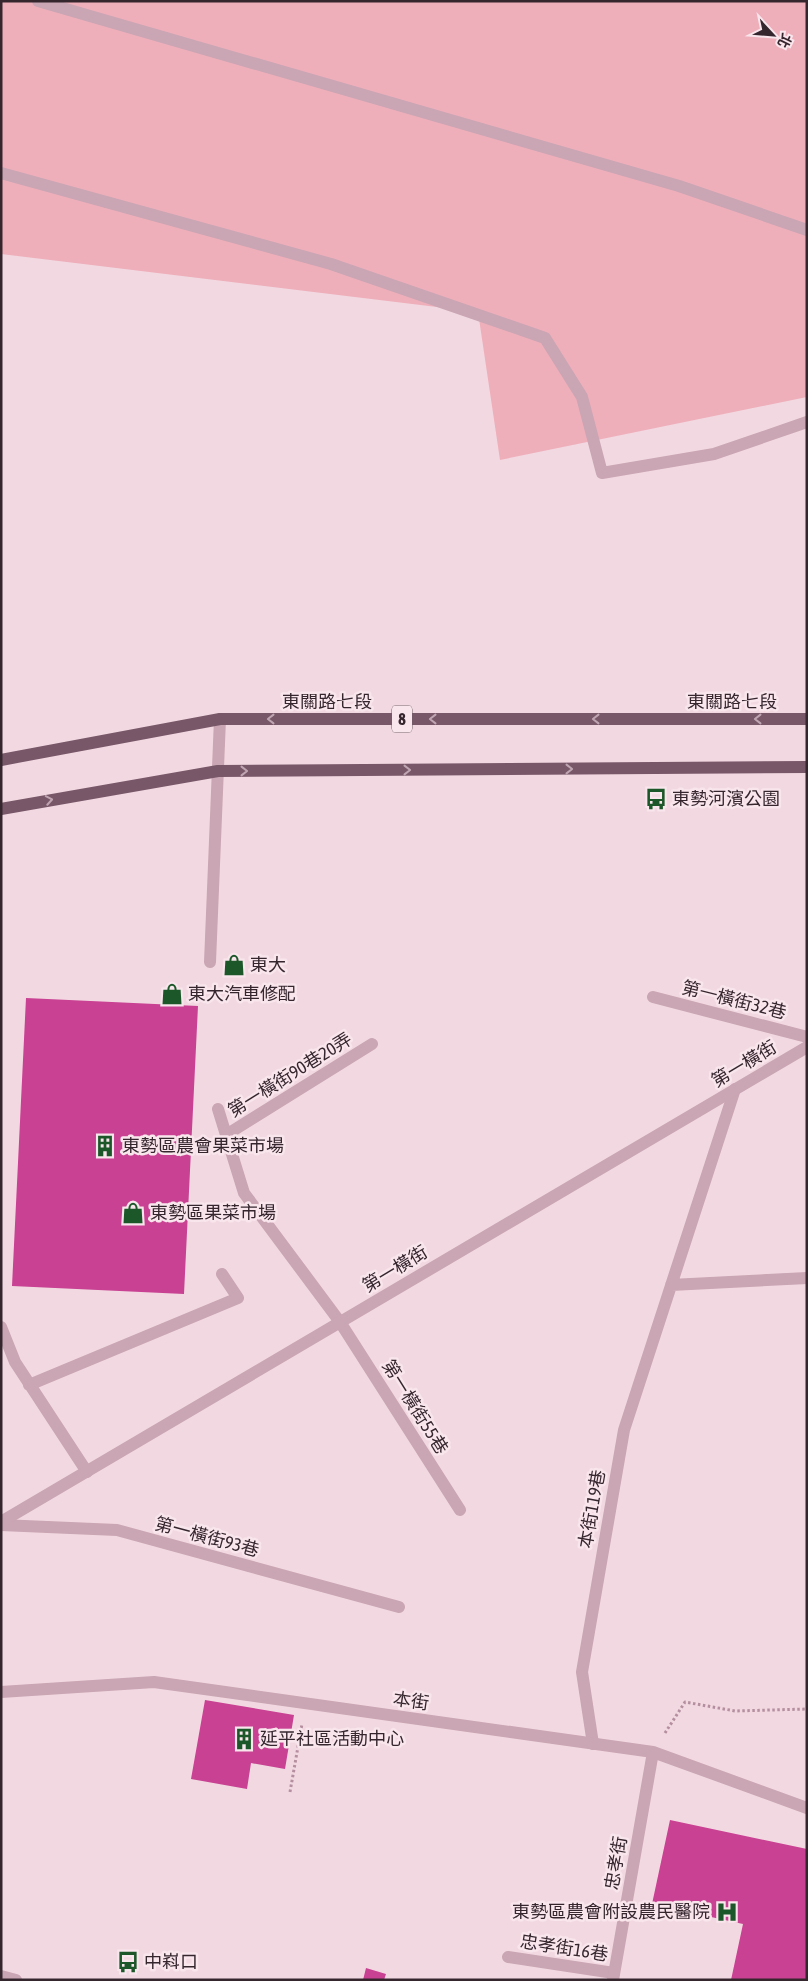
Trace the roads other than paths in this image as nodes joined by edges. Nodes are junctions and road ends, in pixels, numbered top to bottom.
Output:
1 (38, 1) edge
2 (1, 173) edge
3 (807, 230) edge
4 (807, 422) edge
5 (220, 719) junction
6 (807, 719) edge
7 (1, 760) edge
8 (807, 767) edge
9 (218, 771) junction
10 (1, 808) edge
11 (210, 962) dead end
12 (653, 997) dead end
13 (807, 1037) edge
14 (372, 1044) dead end
15 (807, 1047) edge
16 (735, 1089) junction
17 (218, 1109) dead end
18 (226, 1135) junction
19 (222, 1274) dead end
20 (807, 1278) edge
21 (672, 1285) junction
22 (340, 1322) junction
23 (1, 1327) edge
24 (29, 1385) junction
25 (87, 1472) junction
26 (460, 1510) dead end
27 (1, 1523) edge
28 (399, 1607) dead end
29 (1, 1692) edge
30 (593, 1744) junction
31 (653, 1752) junction
32 (807, 1808) edge
33 (508, 1957) dead end
34 (1, 1976) edge
35 (613, 1976) edge
36 (16, 1980) edge

1 - 3 street
2 - 4 street
6 -> 5 main road, 東關路七段 / 8
5 - 7 main road, 東關路七段 / 8
5 - 9 street
9 -> 8 main road
10 -> 9 main road
9 - 11 street
12 - 13 street, 第一橫街32巷
14 - 18 street, 第一橫街90巷20弄
15 - 16 street, 第一橫街
16 - 21 street, 本街119巷
16 - 22 street, 第一橫街
17 - 18 street, 第一橫街55巷
18 - 22 street, 第一橫街55巷
19 - 24 street
20 - 21 street
21 - 30 street, 本街119巷
22 - 25 street, 第一橫街
22 - 26 street, 第一橫街55巷
23 - 24 street
24 - 25 street
25 - 27 street, 第一橫街
27 - 28 street, 第一橫街93巷
29 - 30 street, 本街
30 - 31 street, 本街
31 - 32 street, 本街
31 - 35 street, 忠孝街
33 - 35 street, 忠孝街16巷
34 - 36 street

